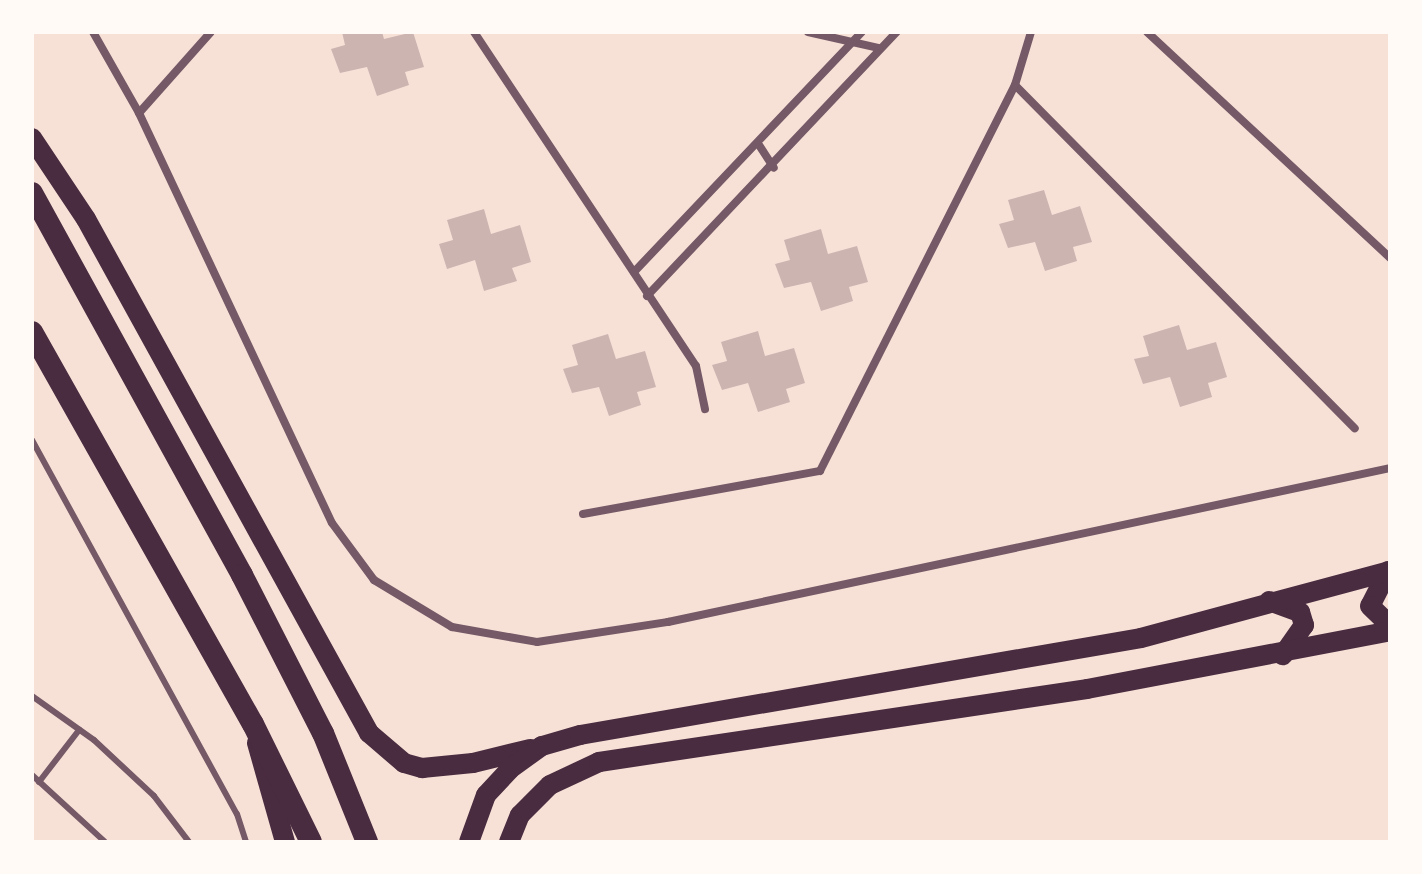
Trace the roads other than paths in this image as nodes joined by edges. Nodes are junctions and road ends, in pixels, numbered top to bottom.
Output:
1 (93, 32) edge
2 (211, 32) edge
3 (474, 32) edge
4 (808, 32) edge
5 (862, 32) edge
6 (897, 32) edge
7 (1031, 32) edge
8 (1147, 32) edge
9 (849, 45) junction
10 (879, 48) junction
11 (1015, 85) junction
12 (139, 113) junction
13 (32, 138) edge
14 (759, 145) junction
15 (774, 168) junction
16 (32, 193) edge
17 (1390, 258) edge
18 (634, 272) junction
19 (647, 296) junction
20 (32, 332) edge
21 (705, 409) dead end
22 (1355, 428) dead end
23 (32, 440) edge
24 (1390, 468) edge
25 (583, 514) dead end
26 (1389, 571) edge
27 (1269, 601) junction
28 (1390, 625) edge
29 (1390, 631) edge
30 (1283, 655) junction
31 (32, 696) edge
32 (253, 724) junction
33 (79, 730) junction
34 (542, 746) junction
35 (32, 775) edge
36 (39, 782) junction
37 (105, 842) edge
38 (189, 842) edge
39 (246, 842) edge
40 (285, 842) edge
41 (311, 842) edge
42 (367, 842) edge
43 (469, 842) edge
44 (509, 842) edge

1 - 12 street
2 - 12 street
3 - 18 street
4 - 9 street
5 - 9 street
6 - 10 street
7 - 11 street
8 - 17 street
9 - 10 street
9 - 14 street
10 - 15 street
11 - 22 street
11 - 25 street
12 - 24 street
13 - 34 main road
14 - 15 street
14 - 18 street
15 - 19 street
16 - 42 highway
18 - 19 street
19 - 21 street
20 - 32 highway
23 - 39 lane
26 - 27 main road
26 - 28 main road
27 - 30 main road
27 - 34 main road
29 - 30 main road
30 - 44 main road
31 - 33 lane
32 - 40 main road
32 - 41 highway
33 - 36 lane
33 - 38 lane
34 - 43 main road
35 - 36 lane
36 - 37 lane

